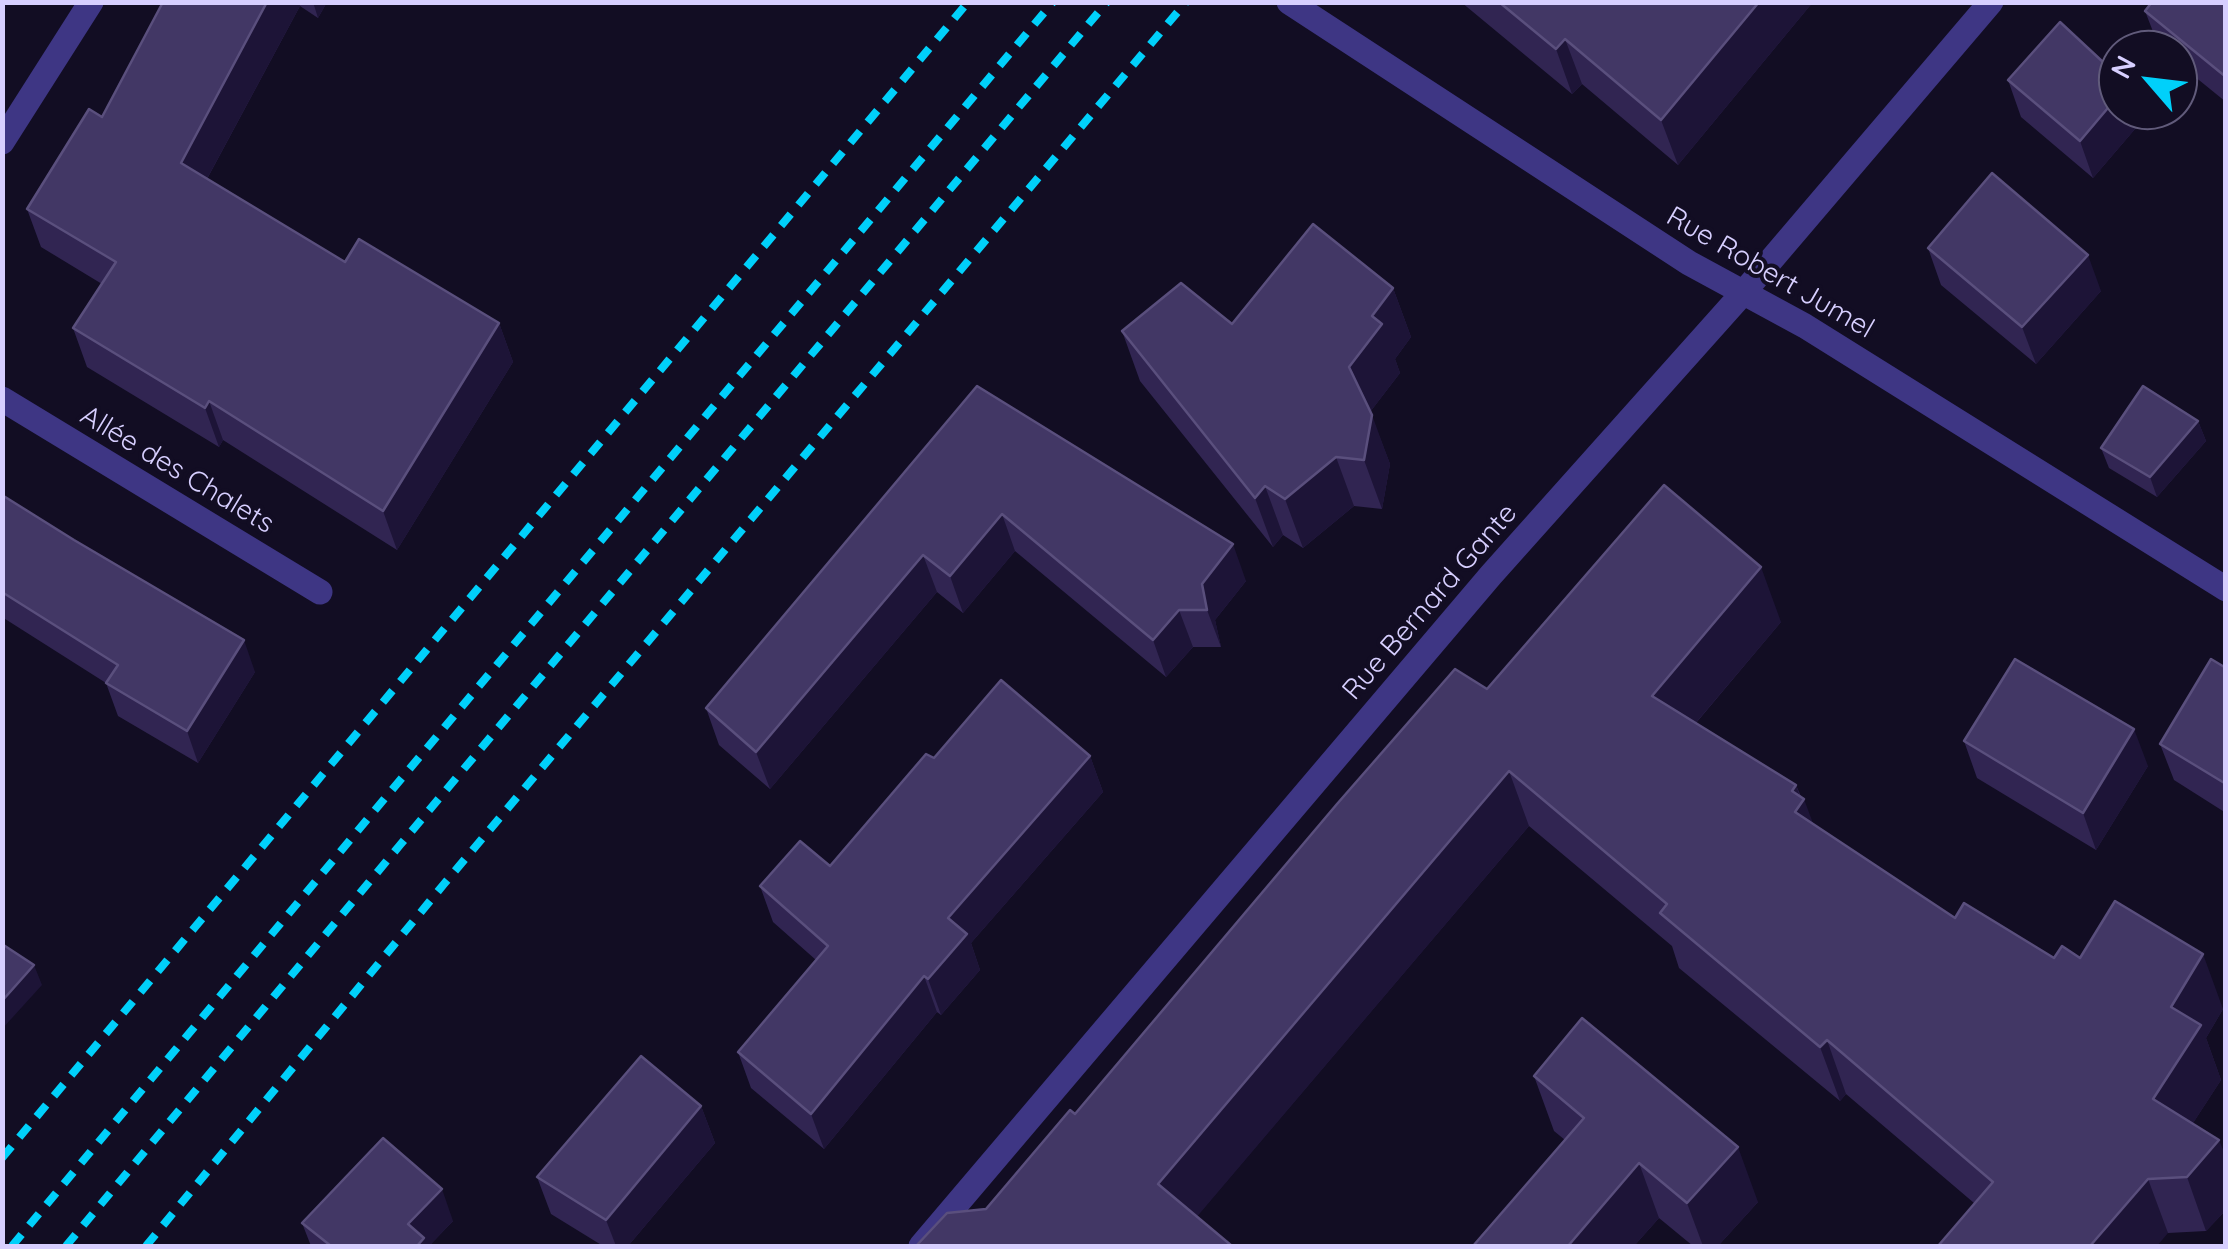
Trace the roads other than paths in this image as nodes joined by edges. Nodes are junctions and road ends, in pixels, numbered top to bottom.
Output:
1 (90, 2) edge
2 (1289, 2) edge
3 (1991, 2) edge
4 (2, 142) edge
5 (1743, 293) junction
6 (2, 399) edge
7 (2226, 588) edge
8 (320, 592) dead end
9 (922, 1246) edge

1 - 4 street
2 - 5 street, Rue Robert Jumel
3 - 5 street, Rue Bernard Gante
5 - 7 street, Rue Robert Jumel
5 - 9 street, Rue Bernard Gante
6 - 8 street, Allée des Chalets

